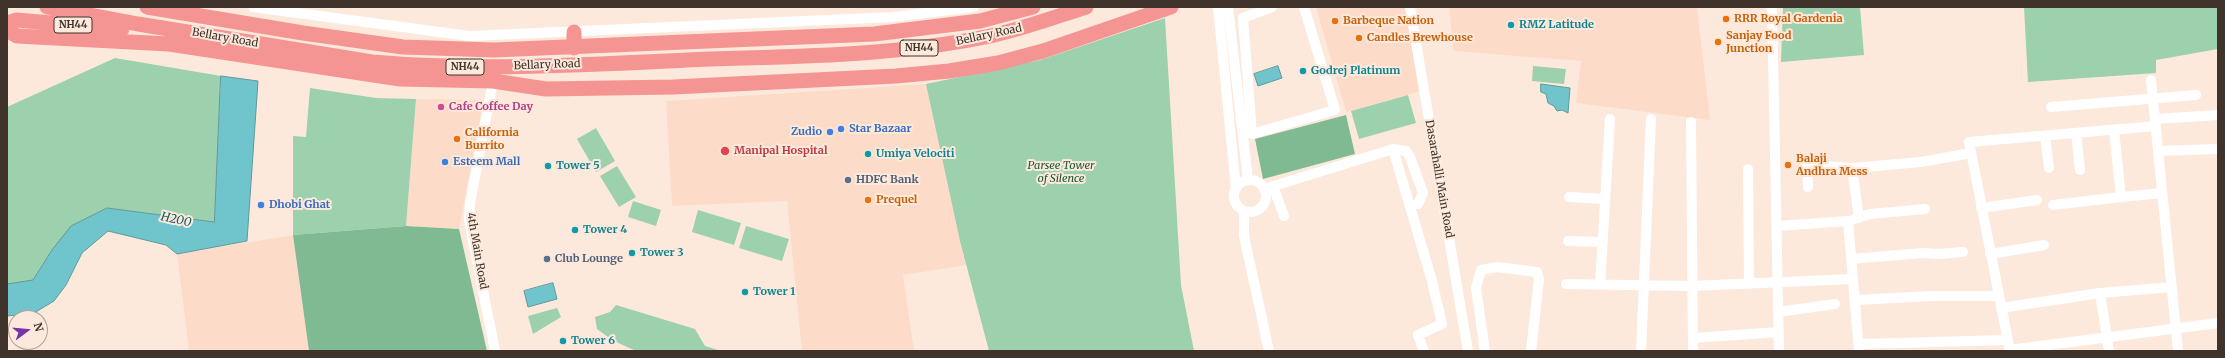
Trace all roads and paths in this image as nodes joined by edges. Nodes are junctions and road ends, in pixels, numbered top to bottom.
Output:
1 (48, 7) edge
2 (147, 7) edge
3 (253, 7) edge
4 (974, 7) edge
5 (1033, 7) edge
6 (1086, 7) edge
7 (1171, 7) edge
8 (1218, 7) edge
9 (1228, 7) edge
10 (1304, 7) edge
11 (1410, 7) edge
12 (1772, 7) edge
13 (1266, 8) edge
14 (1251, 11) edge
15 (7, 23) edge
16 (138, 24) junction
17 (7, 30) edge
18 (574, 32) junction
19 (574, 48) junction
20 (255, 50) junction
21 (2151, 80) dead end
22 (493, 81) junction
23 (2196, 95) dead end
24 (2153, 99) junction
25 (2051, 107) dead end
26 (2218, 115) edge
27 (1610, 119) dead end
28 (1651, 119) dead end
29 (1691, 122) dead end
30 (2155, 122) junction
31 (2114, 130) junction
32 (2076, 133) junction
33 (2045, 136) junction
34 (1393, 149) junction
35 (2218, 149) edge
36 (2158, 151) junction
37 (1971, 154) junction
38 (1852, 168) junction
39 (2049, 168) dead end
40 (1748, 169) dead end
41 (2080, 170) dead end
42 (1248, 180) junction
43 (1808, 187) dead end
44 (1268, 188) junction
45 (1236, 189) junction
46 (2162, 193) junction
47 (1569, 197) dead end
48 (2121, 197) junction
49 (1604, 199) junction
50 (2037, 200) dead end
51 (1418, 204) dead end
52 (2053, 205) dead end
53 (1981, 208) junction
54 (1925, 209) dead end
55 (1244, 211) junction
56 (1284, 216) dead end
57 (1859, 218) junction
58 (1848, 221) junction
59 (1778, 226) junction
60 (1568, 241) dead end
61 (1602, 242) junction
62 (2044, 245) dead end
63 (1963, 252) dead end
64 (1990, 254) junction
65 (1851, 259) junction
66 (1853, 279) junction
67 (1566, 284) dead end
68 (1749, 284) junction
69 (1777, 284) junction
70 (1600, 285) junction
71 (1644, 286) junction
72 (1691, 286) junction
73 (2172, 287) junction
74 (2100, 293) junction
75 (1999, 296) junction
76 (1856, 300) junction
77 (1835, 304) dead end
78 (1478, 307) junction
79 (2001, 308) junction
80 (1462, 310) junction
81 (1778, 312) junction
82 (1480, 320) junction
83 (1464, 323) junction
84 (2218, 323) edge
85 (2176, 327) junction
86 (1779, 332) junction
87 (2107, 336) junction
88 (1693, 338) junction
89 (2009, 347) edge
90 (1859, 348) edge
91 (496, 351) edge
92 (1269, 351) edge
93 (1424, 351) edge
94 (1468, 351) edge
95 (1486, 351) edge
96 (1531, 351) edge
97 (1641, 351) edge
98 (1693, 351) edge
99 (1779, 351) edge
100 (2109, 351) edge
101 (2178, 351) edge

1 - 16 highway
2 - 19 highway, Bellary Road / NH44
3 - 18 street
4 - 18 street
5 - 19 highway, Bellary Road / NH44
6 - 20 highway, Bellary Road / NH44
7 - 22 highway, Bellary Road
8 - 45 street
9 - 42 street
10 - 14 street
11 - 80 street, Dasarahalli Main Road
12 - 59 street
13 - 14 street
15 - 16 highway, Bellary Road / NH44
16 - 20 highway, Bellary Road / NH44
17 - 20 highway
18 - 19 highway
20 - 22 highway, Bellary Road
21 - 24 street
22 - 91 street, 4th Main Road
23 - 24 street
24 - 25 street
24 - 30 street
26 - 30 street
27 - 49 street
28 - 71 street
29 - 72 street
30 - 31 street
30 - 36 street
31 - 32 street
31 - 48 street
32 - 33 street
32 - 41 street
33 - 37 street
33 - 39 street
34 - 44 street
34 - 51 street
34 - 93 street
35 - 36 street
36 - 46 street
37 - 38 street
37 - 53 street
38 - 43 street
38 - 57 street
40 - 68 street
42 - 44 street
42 - 45 street
44 - 55 street
44 - 56 street
45 - 55 street
46 - 48 street
46 - 73 street
47 - 49 street
48 - 52 street
49 - 61 street
50 - 53 street
53 - 64 street
54 - 57 street
55 - 92 street
57 - 58 street
58 - 59 street
58 - 65 street
59 - 69 street
60 - 61 street
61 - 70 street
62 - 64 street
63 - 65 street
64 - 75 street
65 - 66 street
66 - 69 street
66 - 76 street
67 - 70 street
68 - 69 street
68 - 72 street
69 - 81 street
70 - 71 street
71 - 72 street
71 - 97 street
72 - 88 street
73 - 74 street
73 - 85 street
74 - 79 street
74 - 87 street
75 - 76 street
75 - 79 street
76 - 90 street
77 - 81 street
78 - 80 street
78 - 82 street
78 - 96 street
79 - 89 street
80 - 83 street, Dasarahalli Main Road
81 - 86 street
82 - 83 street
82 - 95 street
83 - 94 street, Dasarahalli Main Road
84 - 85 street
85 - 87 street
85 - 101 street
86 - 88 street
86 - 99 street
87 - 89 street
87 - 100 street
88 - 98 street
89 - 90 street

